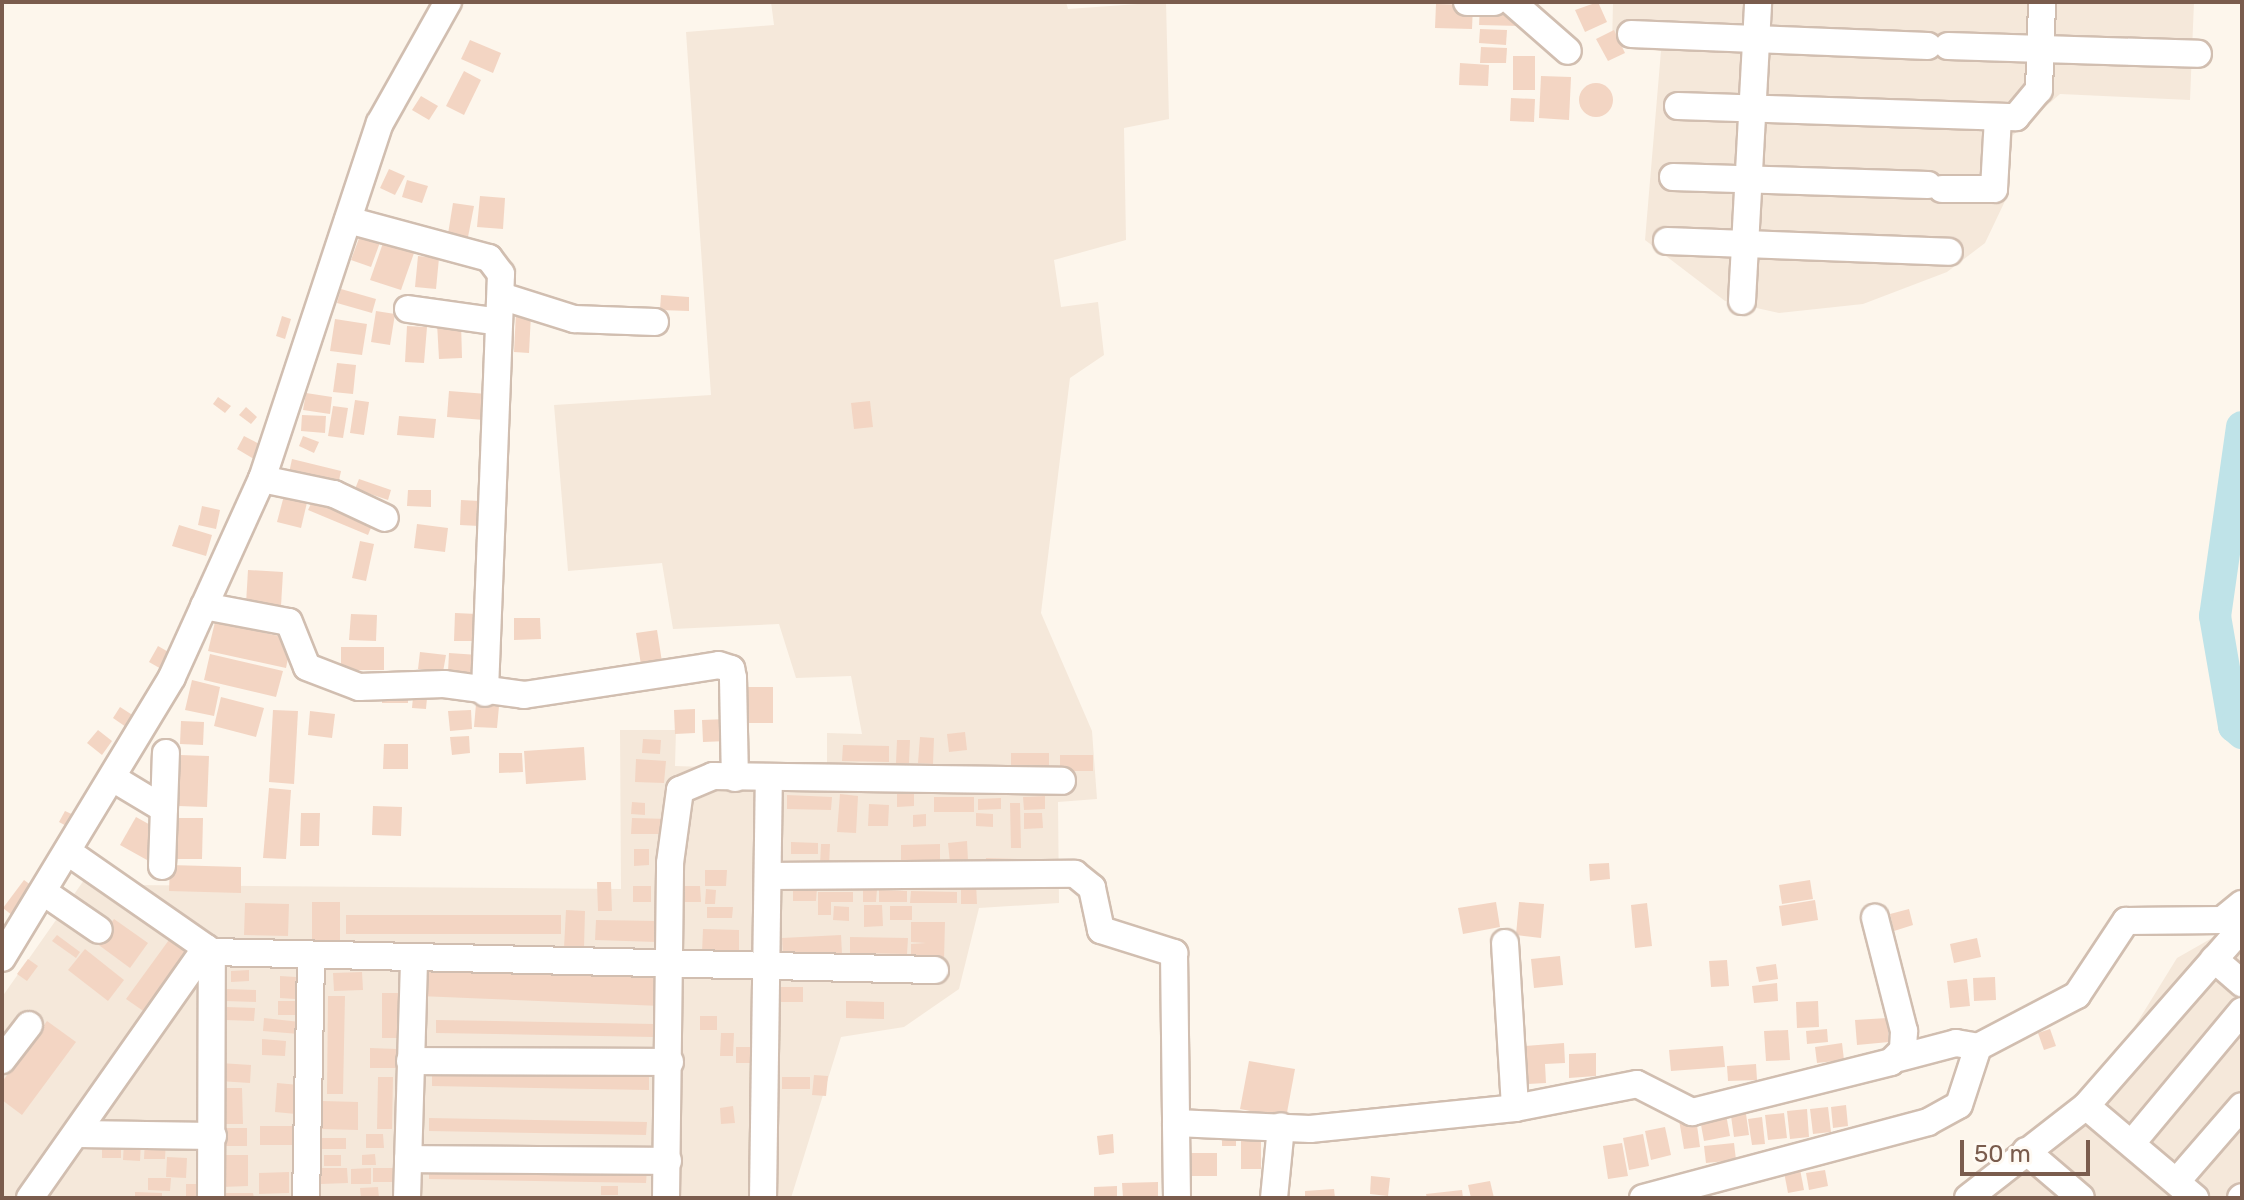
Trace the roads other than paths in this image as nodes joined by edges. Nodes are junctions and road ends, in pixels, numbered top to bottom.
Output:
1 (448, 2) edge
2 (1467, 2) edge
3 (1494, 2) edge
4 (1512, 2) edge
5 (1758, 2) edge
6 (2042, 2) edge
7 (1631, 34) dead end
8 (1755, 41) junction
9 (2040, 49) junction
10 (1568, 51) dead end
11 (2198, 54) dead end
12 (1678, 106) dead end
13 (1753, 110) junction
14 (1998, 117) junction
15 (1673, 177) dead end
16 (1748, 180) junction
17 (348, 220) junction
18 (1667, 241) dead end
19 (1744, 247) junction
20 (1949, 252) dead end
21 (1742, 301) dead end
22 (408, 309) dead end
23 (500, 309) junction
24 (655, 322) dead end
25 (262, 479) junction
26 (385, 518) dead end
27 (204, 606) junction
28 (485, 693) junction
29 (166, 753) dead end
30 (735, 778) junction
31 (116, 780) junction
32 (769, 781) junction
33 (1062, 781) dead end
34 (164, 809) junction
35 (71, 854) junction
36 (162, 866) dead end
37 (768, 876) junction
38 (45, 893) junction
39 (2242, 904) edge
40 (1875, 918) dead end
41 (2242, 928) edge
42 (99, 930) dead end
43 (1505, 943) dead end
44 (209, 950) junction
45 (311, 957) junction
46 (2, 958) edge
47 (2214, 959) junction
48 (414, 960) junction
49 (669, 964) junction
50 (764, 968) junction
51 (935, 970) dead end
52 (2242, 983) edge
53 (2242, 1011) edge
54 (29, 1025) dead end
55 (1978, 1047) junction
56 (1899, 1058) junction
57 (2, 1060) edge
58 (410, 1061) junction
59 (670, 1062) junction
60 (2086, 1106) junction
61 (2242, 1106) edge
62 (1515, 1108) junction
63 (1176, 1123) junction
64 (1281, 1126) junction
65 (79, 1134) junction
66 (213, 1136) junction
67 (2132, 1143) junction
68 (2026, 1151) junction
69 (408, 1159) junction
70 (668, 1161) junction
71 (2186, 1190) edge
72 (1978, 1195) edge
73 (1657, 1197) edge
74 (30, 1198) edge
75 (211, 1198) edge
76 (306, 1198) edge
77 (407, 1198) edge
78 (666, 1198) edge
79 (763, 1198) edge
80 (1177, 1198) edge
81 (1274, 1198) edge
82 (2081, 1198) edge

1 - 17 street
2 - 3 street
4 - 10 street
5 - 8 street
6 - 9 street
7 - 8 street
8 - 9 street
8 - 13 street
9 - 11 street
9 - 14 street
12 - 13 street
13 - 14 street
13 - 16 street
14 - 16 street
15 - 16 street
16 - 19 street
17 - 23 street
17 - 25 street
18 - 19 street
19 - 20 street
19 - 21 street
22 - 23 street
23 - 24 street
23 - 28 street
25 - 26 street
25 - 27 street
27 - 28 street
27 - 31 street
28 - 30 street
29 - 34 street
30 - 32 street
30 - 49 street
31 - 34 street
31 - 35 street
32 - 33 street
32 - 37 street
34 - 36 street
35 - 38 street
35 - 44 street
37 - 50 street
37 - 63 street
38 - 42 street
38 - 46 street
39 - 55 street
40 - 56 street
41 - 47 street
43 - 62 street
44 - 45 street
44 - 65 street
44 - 66 street
45 - 48 street
45 - 76 street
47 - 52 street
47 - 60 street
48 - 49 street
48 - 58 street
49 - 50 street
49 - 59 street
50 - 51 street
50 - 79 street
53 - 67 street
54 - 57 street
55 - 56 street
55 - 73 street
56 - 62 street
58 - 59 street
58 - 69 street
59 - 70 street
60 - 67 street
60 - 68 street
61 - 71 street
62 - 64 street
63 - 64 street
63 - 80 street
64 - 81 street
65 - 66 street
65 - 74 street
66 - 75 street
67 - 71 street
68 - 72 street
68 - 82 street
69 - 70 street
69 - 77 street
70 - 78 street

